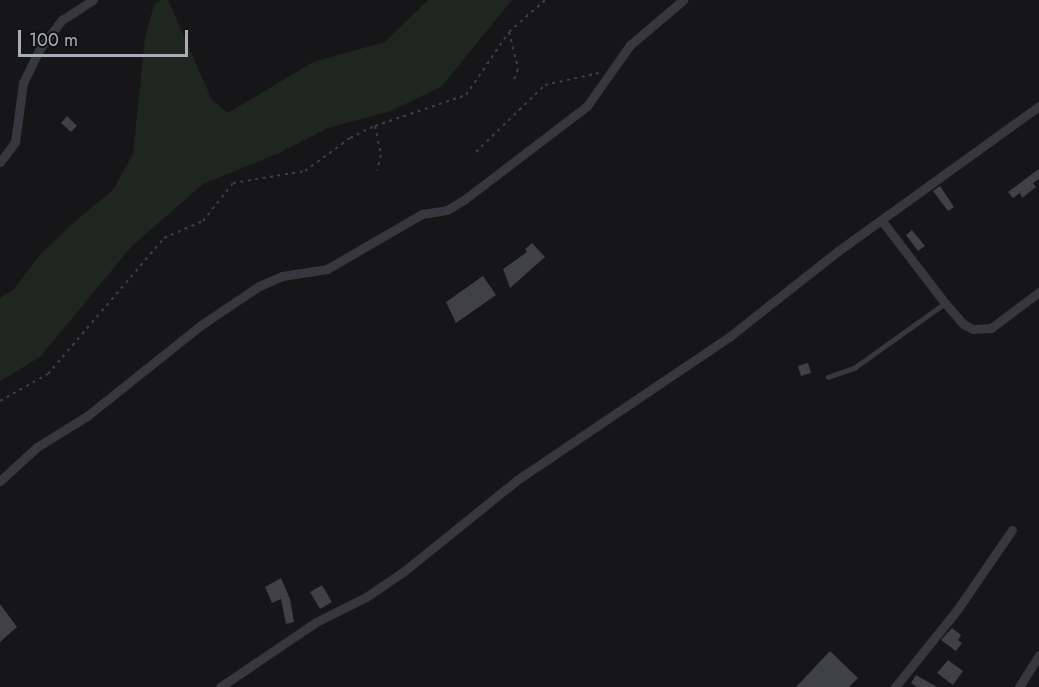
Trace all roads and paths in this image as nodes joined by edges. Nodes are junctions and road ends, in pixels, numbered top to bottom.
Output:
1 (93, 0) edge
2 (545, 0) edge
3 (683, 0) edge
4 (509, 32) junction
5 (610, 72) junction
6 (514, 80) dead end
7 (1039, 106) edge
8 (375, 126) junction
9 (476, 152) dead end
10 (0, 162) edge
11 (377, 171) dead end
12 (882, 221) junction
13 (1039, 292) edge
14 (945, 303) junction
15 (828, 377) dead end
16 (0, 401) edge
17 (0, 481) edge
18 (1012, 530) dead end
19 (1039, 655) edge
20 (220, 687) edge
21 (895, 687) edge
22 (1019, 687) edge

1 - 10 street
2 - 4 path
3 - 5 street
4 - 6 path
4 - 8 path
5 - 9 path
5 - 17 street
7 - 12 street
8 - 11 path
8 - 16 path
12 - 14 street
12 - 20 street
13 - 14 street
14 - 15 lane
18 - 21 street
19 - 22 street

